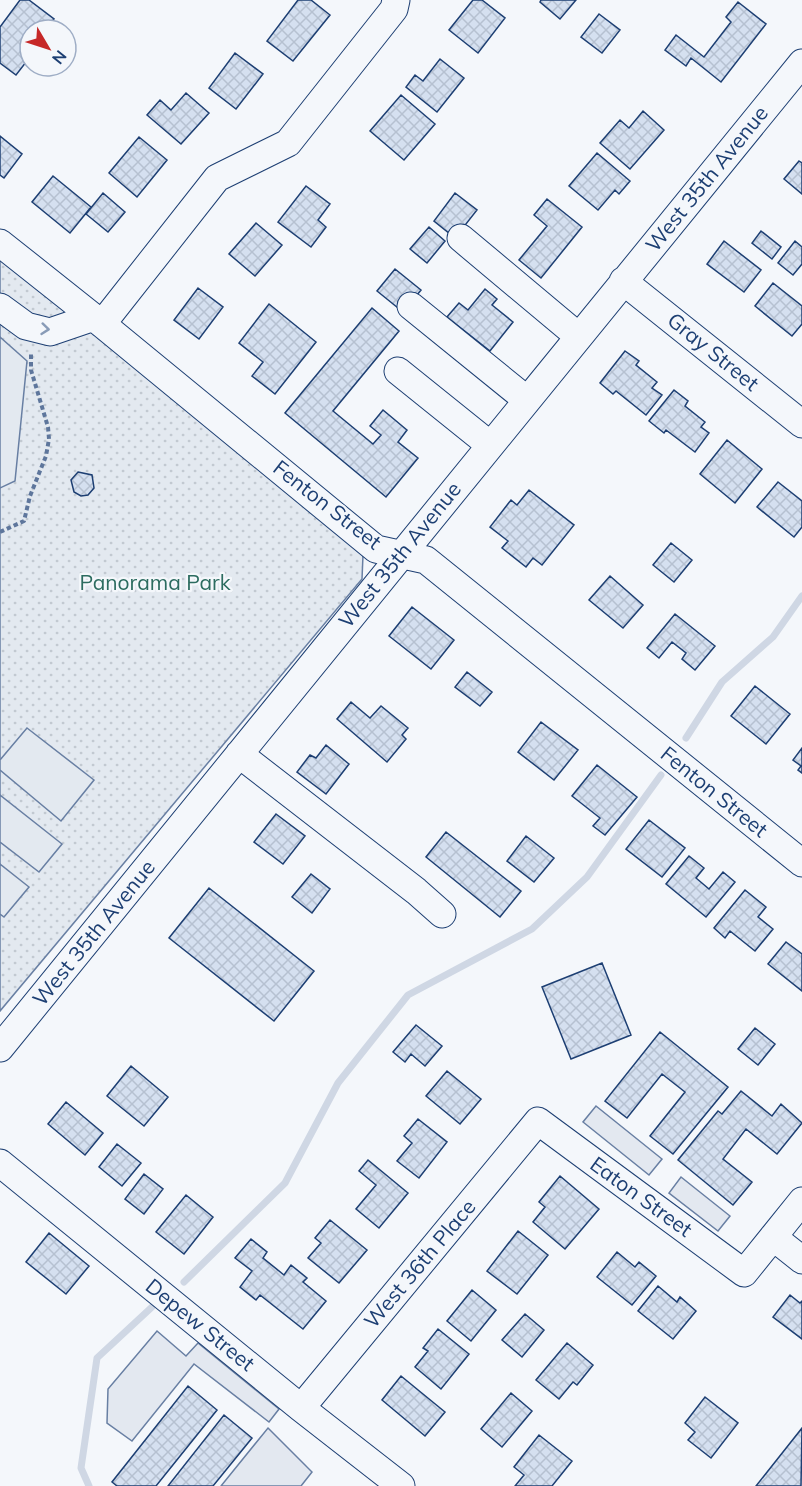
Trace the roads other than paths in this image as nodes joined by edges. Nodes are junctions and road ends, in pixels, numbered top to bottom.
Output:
1 (396, 0) edge
2 (802, 63) edge
3 (461, 238) dead end
4 (0, 243) edge
5 (623, 281) junction
6 (411, 306) dead end
7 (0, 307) edge
8 (98, 320) junction
9 (578, 336) junction
10 (398, 371) dead end
11 (527, 400) junction
12 (802, 424) edge
13 (490, 445) junction
14 (401, 555) junction
15 (239, 754) junction
16 (802, 863) edge
17 (441, 914) dead end
18 (0, 1048) edge
19 (538, 1121) joint
20 (0, 1163) edge
21 (802, 1201) edge
22 (773, 1237) junction
23 (802, 1260) edge
24 (301, 1408) junction
25 (401, 1486) edge

1 - 8 street
2 - 5 street, West 35th Avenue
3 - 9 street
4 - 8 street, Fenton Street
5 - 9 street, West 35th Avenue
5 - 12 street, Gray Street
6 - 11 street
7 -> 8 street
8 - 14 street, Fenton Street
9 - 11 street, West 35th Avenue
10 - 13 street
11 - 13 street, West 35th Avenue
13 - 14 street, West 35th Avenue
14 - 15 street, West 35th Avenue
14 - 16 street, Fenton Street
15 - 17 street
15 - 18 street, West 35th Avenue
19 - 22 street, Eaton Street
19 - 24 street, West 36th Place
20 - 24 street, Depew Street
21 - 22 street
22 - 23 street
24 - 25 street, Depew Street

